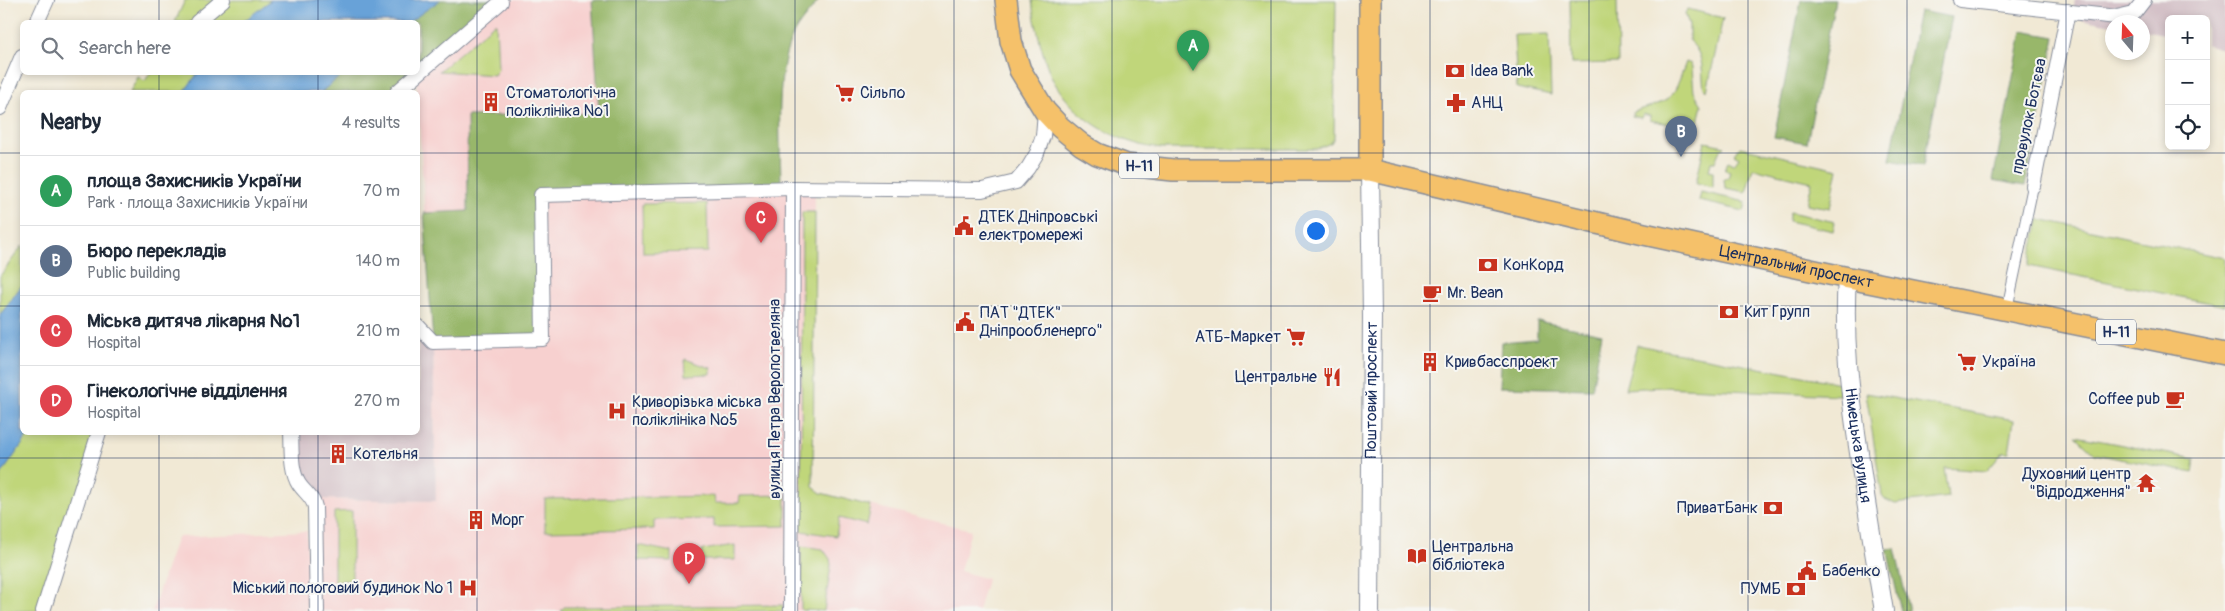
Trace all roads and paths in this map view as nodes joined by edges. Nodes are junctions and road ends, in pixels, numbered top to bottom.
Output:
1 (47, 0) edge
2 (223, 0) edge
3 (1006, 0) edge
4 (1370, 0) edge
5 (1960, 0) edge
6 (2144, 0) edge
7 (501, 2) dead end
8 (2068, 11) junction
9 (40, 20) edge
10 (200, 20) edge
11 (20, 61) edge
12 (420, 72) edge
13 (417, 75) edge
14 (399, 90) edge
15 (0, 108) edge
16 (1045, 111) junction
17 (1370, 170) junction
18 (2032, 186) joint
19 (793, 188) junction
20 (1847, 278) junction
21 (2007, 309) junction
22 (420, 328) edge
23 (2225, 354) edge
24 (98, 435) edge
25 (291, 435) edge
26 (43, 611) edge
27 (317, 611) edge
28 (792, 611) edge
29 (1370, 611) edge
30 (1884, 611) edge

1 - 9 street
2 - 10 street
3 - 16 main road, Н-11
4 - 17 main road
5 - 8 street
6 - 8 street
7 - 12 street
8 - 18 street, провулок Ботєва
11 - 15 street
13 - 14 street
16 - 17 main road, Н-11
16 - 19 street
17 - 20 main road, Центральний проспект / Н-11
17 - 29 street, Поштовий проспект
18 - 21 street, провулок Ботєва
19 - 22 street
19 - 28 street, вулиця Петра Веропотвеляна
20 - 21 main road, Центральний проспект / Н-11
20 - 30 street, Німецька вулиця
21 - 23 main road, Центральний проспект / Н-11
24 - 26 street
25 - 27 street

